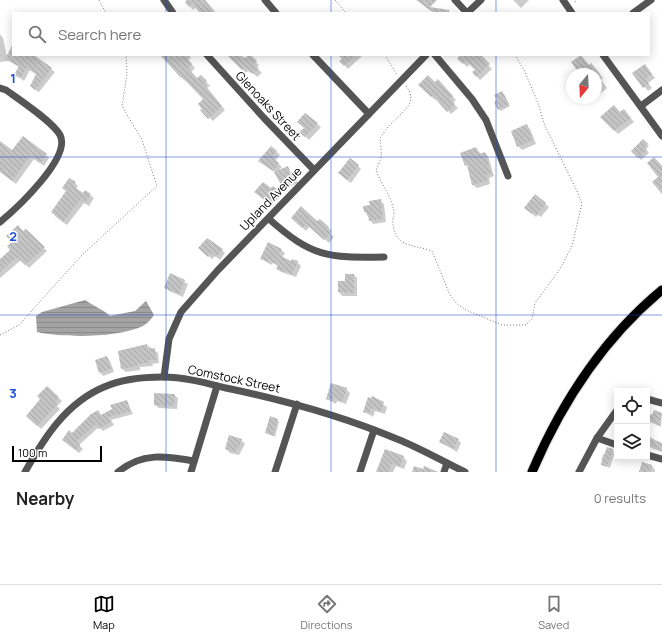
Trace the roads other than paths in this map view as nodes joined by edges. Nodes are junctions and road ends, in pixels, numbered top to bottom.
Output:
1 (164, 0) edge
2 (265, 0) edge
3 (455, 0) edge
4 (481, 0) edge
5 (562, 0) edge
6 (651, 0) edge
7 (172, 12) edge
8 (275, 12) edge
9 (466, 12) edge
10 (468, 12) edge
11 (571, 12) edge
12 (634, 12) edge
13 (208, 56) edge
14 (314, 56) edge
15 (425, 56) edge
16 (436, 56) edge
17 (604, 56) edge
18 (0, 88) edge
19 (662, 90) edge
20 (640, 106) junction
21 (369, 114) junction
22 (662, 136) edge
23 (314, 170) junction
24 (508, 176) dead end
25 (269, 219) junction
26 (0, 222) edge
27 (384, 257) dead end
28 (662, 290) edge
29 (164, 377) junction
30 (217, 386) junction
31 (650, 400) edge
32 (662, 403) edge
33 (297, 404) junction
34 (614, 414) edge
35 (374, 430) junction
36 (597, 438) junction
37 (614, 444) edge
38 (650, 455) edge
39 (662, 459) edge
40 (194, 461) junction
41 (447, 463) junction
42 (25, 472) edge
43 (118, 472) edge
44 (191, 472) edge
45 (275, 472) edge
46 (360, 472) edge
47 (444, 472) edge
48 (465, 472) edge
49 (532, 472) edge
50 (579, 472) edge

1 - 7 street
2 - 8 street
3 - 9 street
4 - 10 street
5 - 11 street
6 - 12 street
13 - 23 street, Glenoaks Street
14 - 21 street
15 - 21 street, Upland Avenue
16 - 24 street
17 - 20 street
18 - 26 street
19 - 20 street
20 - 22 street
21 - 23 street, Upland Avenue
23 - 25 street, Upland Avenue
25 - 27 street
25 - 29 street, Upland Avenue
28 - 49 main road
29 - 30 street, Comstock Street
29 - 42 street, Comstock Street
30 - 33 street, Comstock Street
30 - 40 street
31 - 32 street
33 - 35 street, Comstock Street
33 - 45 street
34 - 36 street
35 - 41 street, Comstock Street
35 - 46 street
36 - 37 street
36 - 50 street
38 - 39 street
40 - 43 street
40 - 44 street
41 - 47 street
41 - 48 street, Comstock Street

